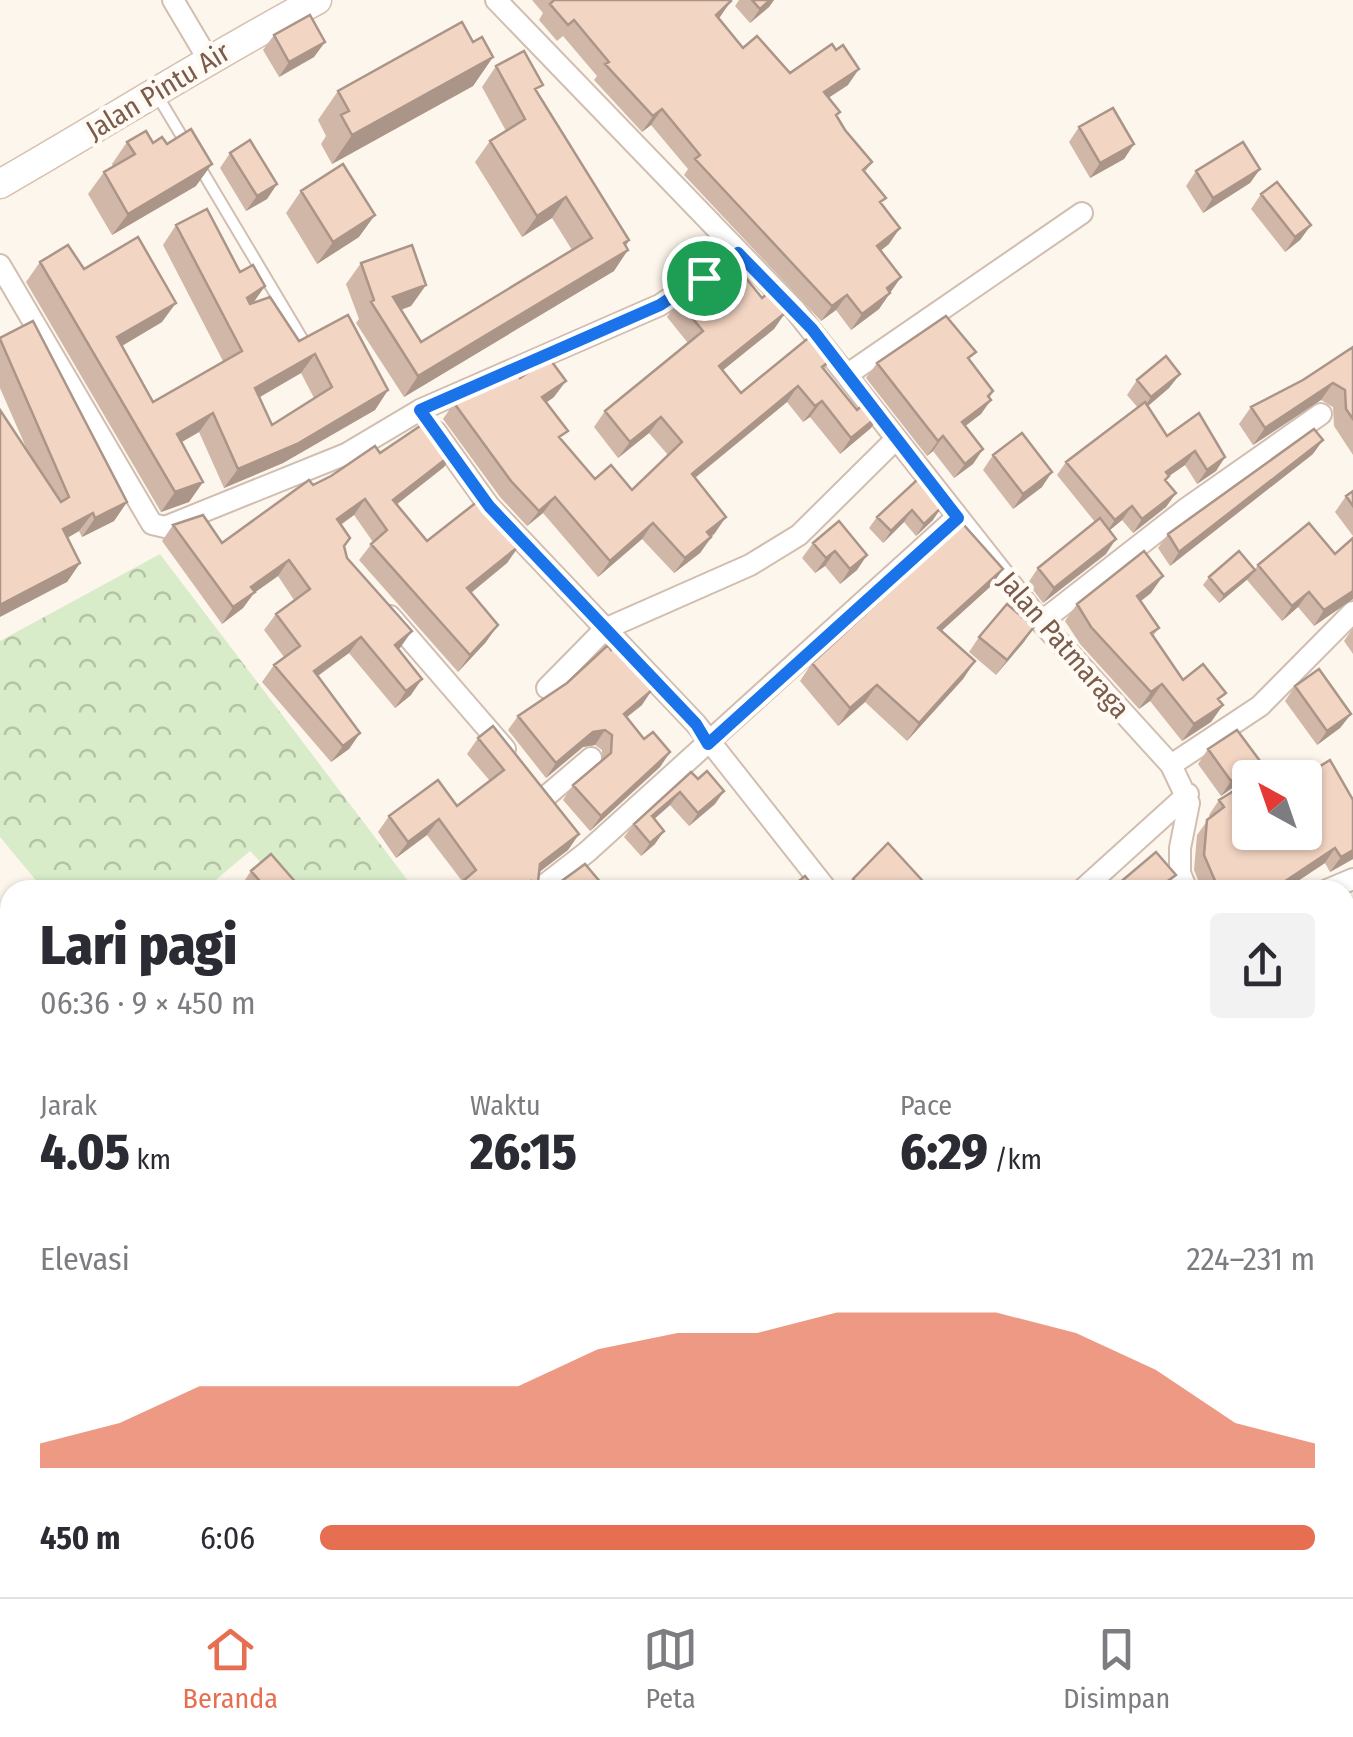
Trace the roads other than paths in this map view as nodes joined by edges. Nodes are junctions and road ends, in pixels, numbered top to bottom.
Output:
1 (173, 0) edge
2 (317, 0) edge
3 (496, 0) edge
4 (208, 59) junction
5 (156, 94) junction
6 (0, 184) edge
7 (1082, 213) dead end
8 (738, 253) junction
9 (0, 264) edge
10 (304, 342) edge
11 (848, 374) junction
12 (420, 410) junction
13 (1321, 414) dead end
14 (896, 440) junction
15 (958, 518) junction
16 (378, 603) edge
17 (1353, 612) edge
18 (1041, 622) junction
19 (605, 629) junction
20 (547, 688) dead end
21 (708, 744) junction
22 (591, 758) dead end
23 (1171, 766) junction
24 (1188, 794) junction
25 (1150, 832) junction
26 (1182, 860) junction
27 (548, 880) edge
28 (819, 880) edge
29 (1094, 880) edge
30 (1183, 880) edge

1 - 4 street
2 - 4 street, Jalan Pintu Air
3 - 8 street, Jalan Patmaraga
4 - 5 street, Jalan Pintu Air
5 - 6 street, Jalan Pintu Air
5 - 10 lane
7 - 11 street
8 - 11 street, Jalan Patmaraga
8 - 12 street
9 - 12 street
11 - 14 street, Jalan Patmaraga
12 - 19 street
13 - 18 street
14 - 15 street, Jalan Patmaraga
14 - 19 street
15 - 18 street, Jalan Patmaraga
15 - 21 street
16 - 22 street
17 - 23 street
18 - 23 street, Jalan Patmaraga
19 - 20 street
19 - 21 street
21 - 27 street
21 - 28 street
23 - 24 street, Jalan Patmaraga
24 - 25 street
24 - 26 street
25 - 26 street
25 - 29 street
26 - 30 street

